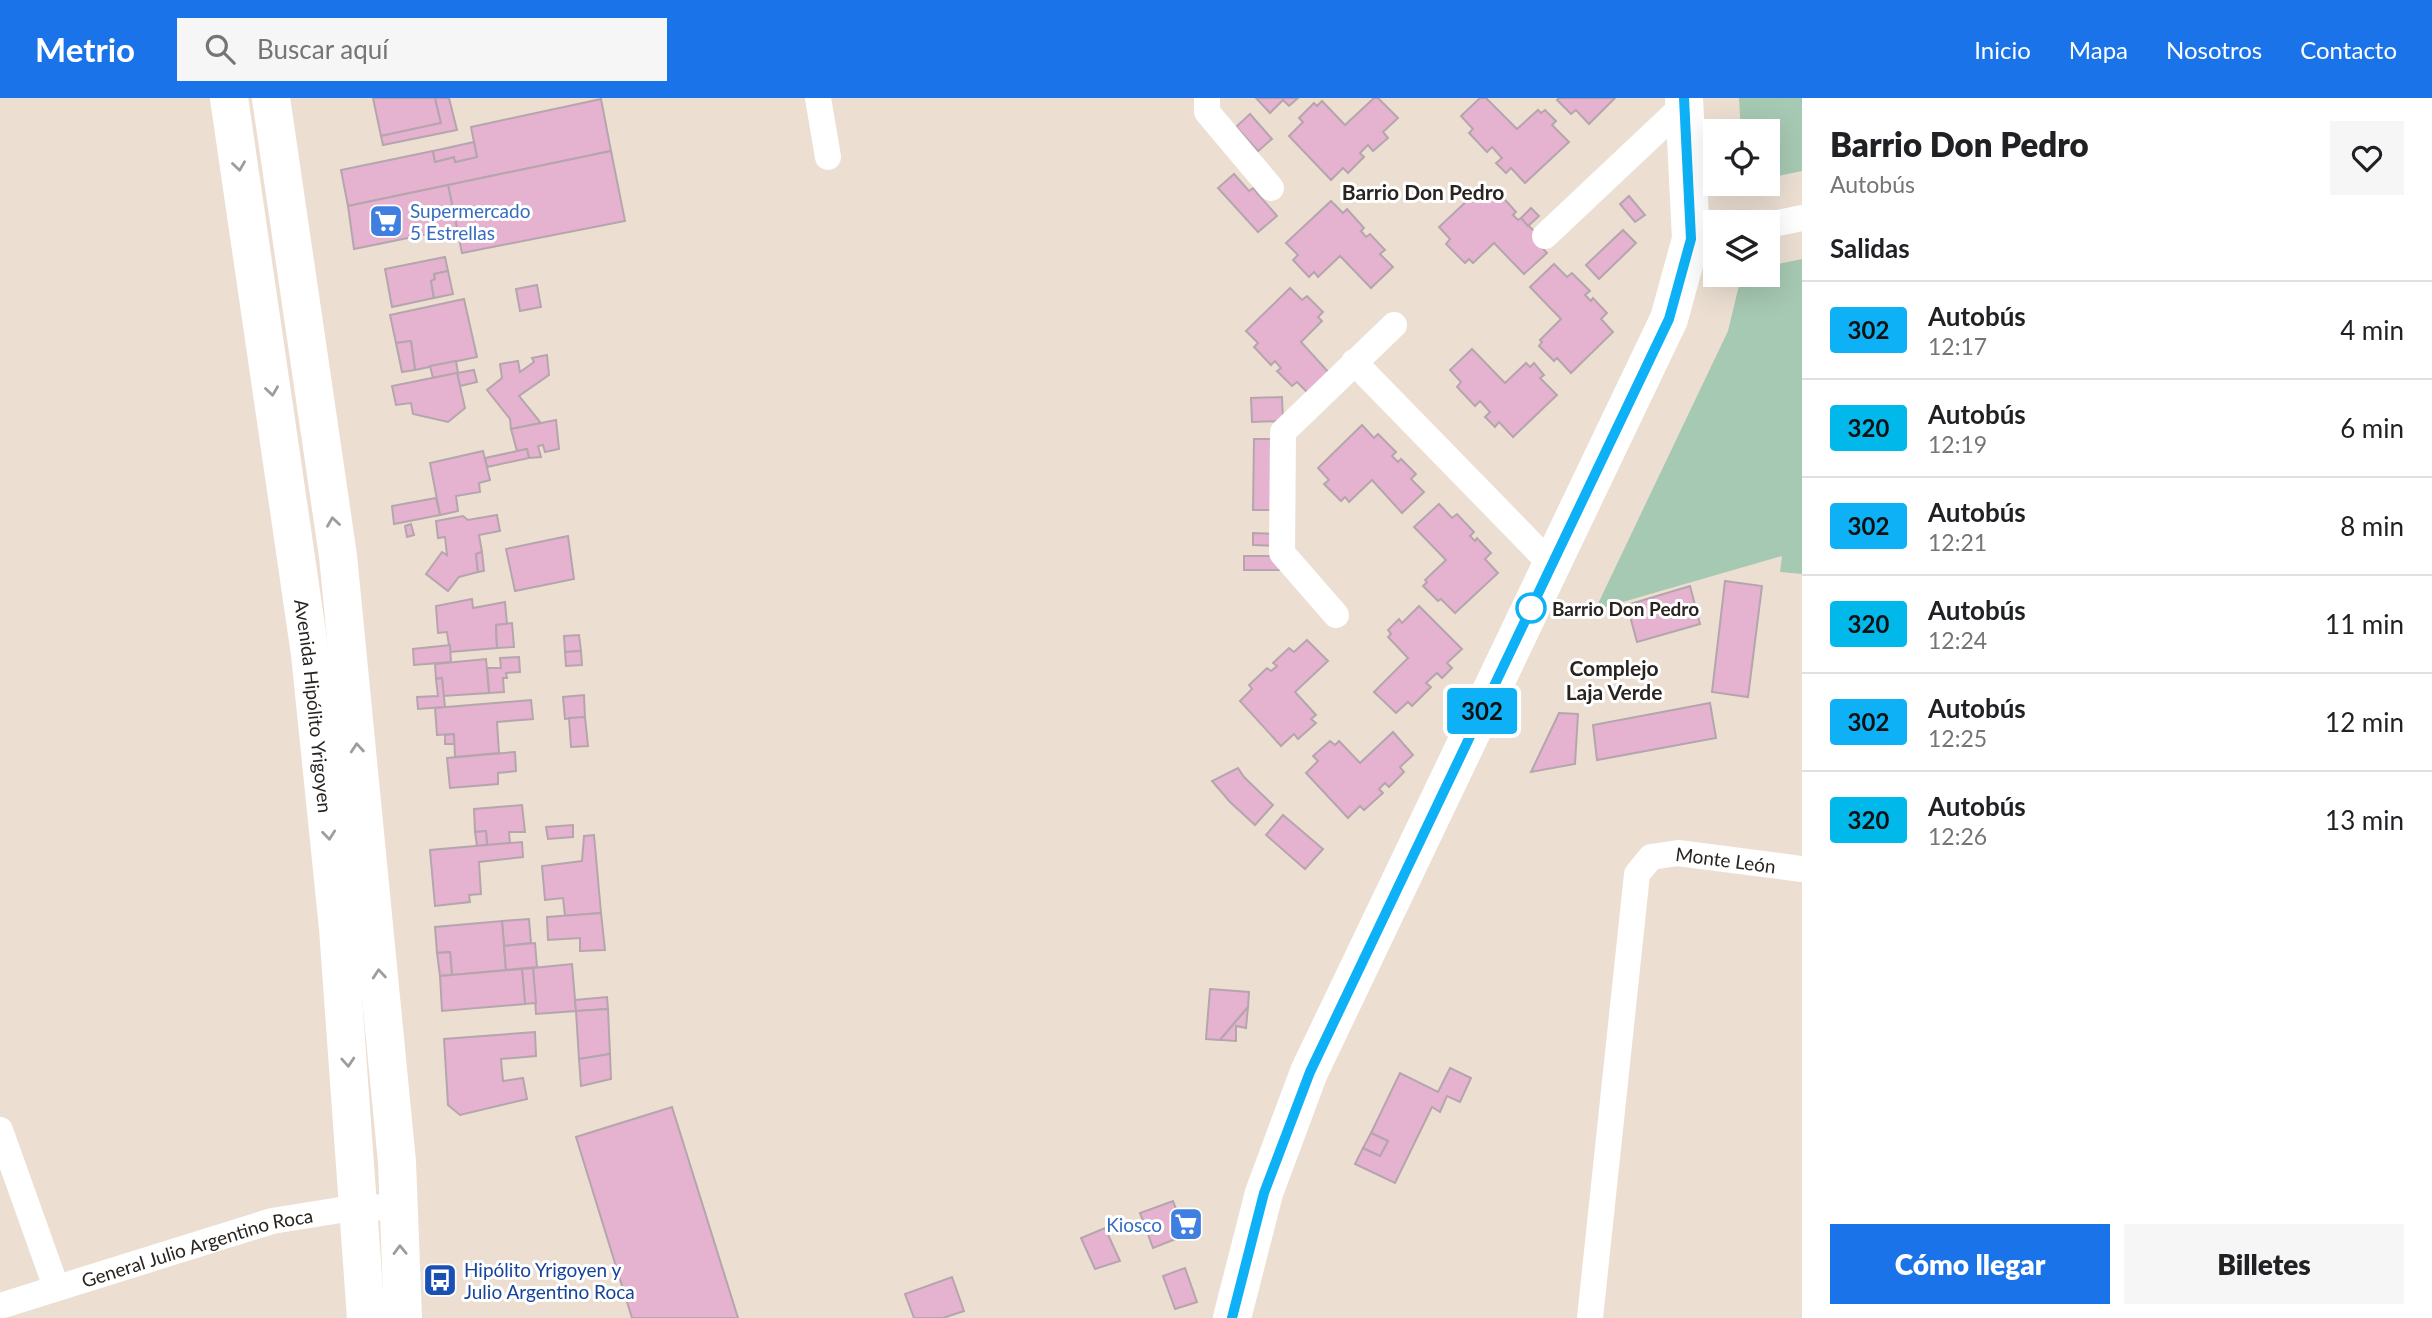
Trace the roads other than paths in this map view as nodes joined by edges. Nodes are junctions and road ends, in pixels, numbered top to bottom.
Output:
1 (229, 98) edge
2 (271, 98) edge
3 (818, 98) edge
4 (1207, 98) edge
5 (1684, 101) edge
6 (828, 157) dead end
7 (1271, 188) dead end
8 (1802, 218) edge
9 (289, 221) junction
10 (1780, 223) edge
11 (248, 227) junction
12 (1545, 236) dead end
13 (1703, 237) edge
14 (1394, 325) dead end
15 (1354, 362) junction
16 (1552, 565) junction
17 (1336, 615) dead end
18 (1802, 869) edge
19 (0, 1130) edge
20 (359, 1207) junction
21 (399, 1208) junction
22 (56, 1287) junction
23 (0, 1306) edge
24 (366, 1318) edge
25 (402, 1318) edge
26 (1232, 1318) edge
27 (1590, 1318) edge

1 -> 11 main road, Avenida Hipólito Yrigoyen
2 - 9 main road, Avenida Hipólito Yrigoyen
3 - 6 street
4 - 7 street
5 - 12 street
5 - 13 main road
8 - 10 street
9 - 11 main road
21 -> 9 main road, Avenida Hipólito Yrigoyen
11 -> 20 main road, Avenida Hipólito Yrigoyen
13 - 16 main road
14 - 15 street
15 - 16 street
15 - 17 street
16 - 26 main road
18 - 27 street, Monte León
19 - 22 street
20 - 21 street, General Julio Argentino Roca
20 - 22 street, General Julio Argentino Roca
20 - 24 main road, Avenida Hipólito Yrigoyen
25 -> 21 main road, Avenida Hipólito Yrigoyen
22 - 23 street, General Julio Argentino Roca

